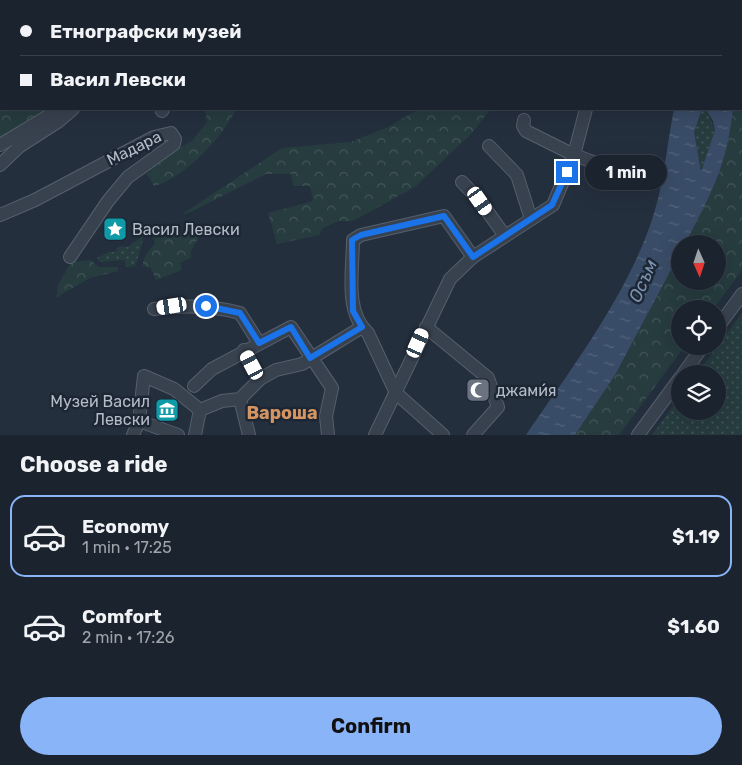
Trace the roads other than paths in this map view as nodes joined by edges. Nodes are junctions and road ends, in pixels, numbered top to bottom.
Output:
1 (58, 110) edge
2 (72, 110) edge
3 (586, 110) edge
4 (524, 120) dead end
5 (0, 145) edge
6 (489, 146) dead end
7 (574, 155) junction
8 (0, 165) edge
9 (632, 176) dead end
10 (462, 182) dead end
11 (0, 215) edge
12 (531, 219) junction
13 (505, 236) junction
14 (70, 257) dead end
15 (473, 257) junction
16 (742, 294) edge
17 (154, 309) dead end
18 (726, 316) edge
19 (362, 327) junction
20 (426, 327) junction
21 (259, 343) junction
22 (244, 350) junction
23 (310, 358) junction
24 (260, 380) junction
25 (194, 386) dead end
26 (671, 390) edge
27 (396, 393) junction
28 (240, 400) junction
29 (200, 410) junction
30 (139, 421) junction
31 (133, 435) edge
32 (178, 435) edge
33 (194, 435) edge
34 (249, 435) edge
35 (328, 435) edge
36 (376, 435) edge
37 (443, 435) edge
38 (474, 435) edge
39 (638, 435) edge

1 - 5 street
2 - 8 street
3 - 7 street
4 - 7 street
6 - 12 street
7 - 9 street
7 - 12 street
10 - 13 street
11 - 14 street, Мадара
12 - 13 street
13 - 15 street
15 - 19 street
15 - 20 street
16 - 18 street
17 - 21 street
19 - 23 street
19 - 27 street
20 - 27 street
20 - 38 street
21 - 22 street
21 - 23 street
22 - 24 street
22 - 25 street
23 - 24 street
23 - 35 street
24 - 28 street
26 - 39 street
27 - 36 street
27 - 37 street
28 - 29 street
28 - 34 street
29 - 30 street
29 - 33 street
30 - 31 street
30 - 32 street

